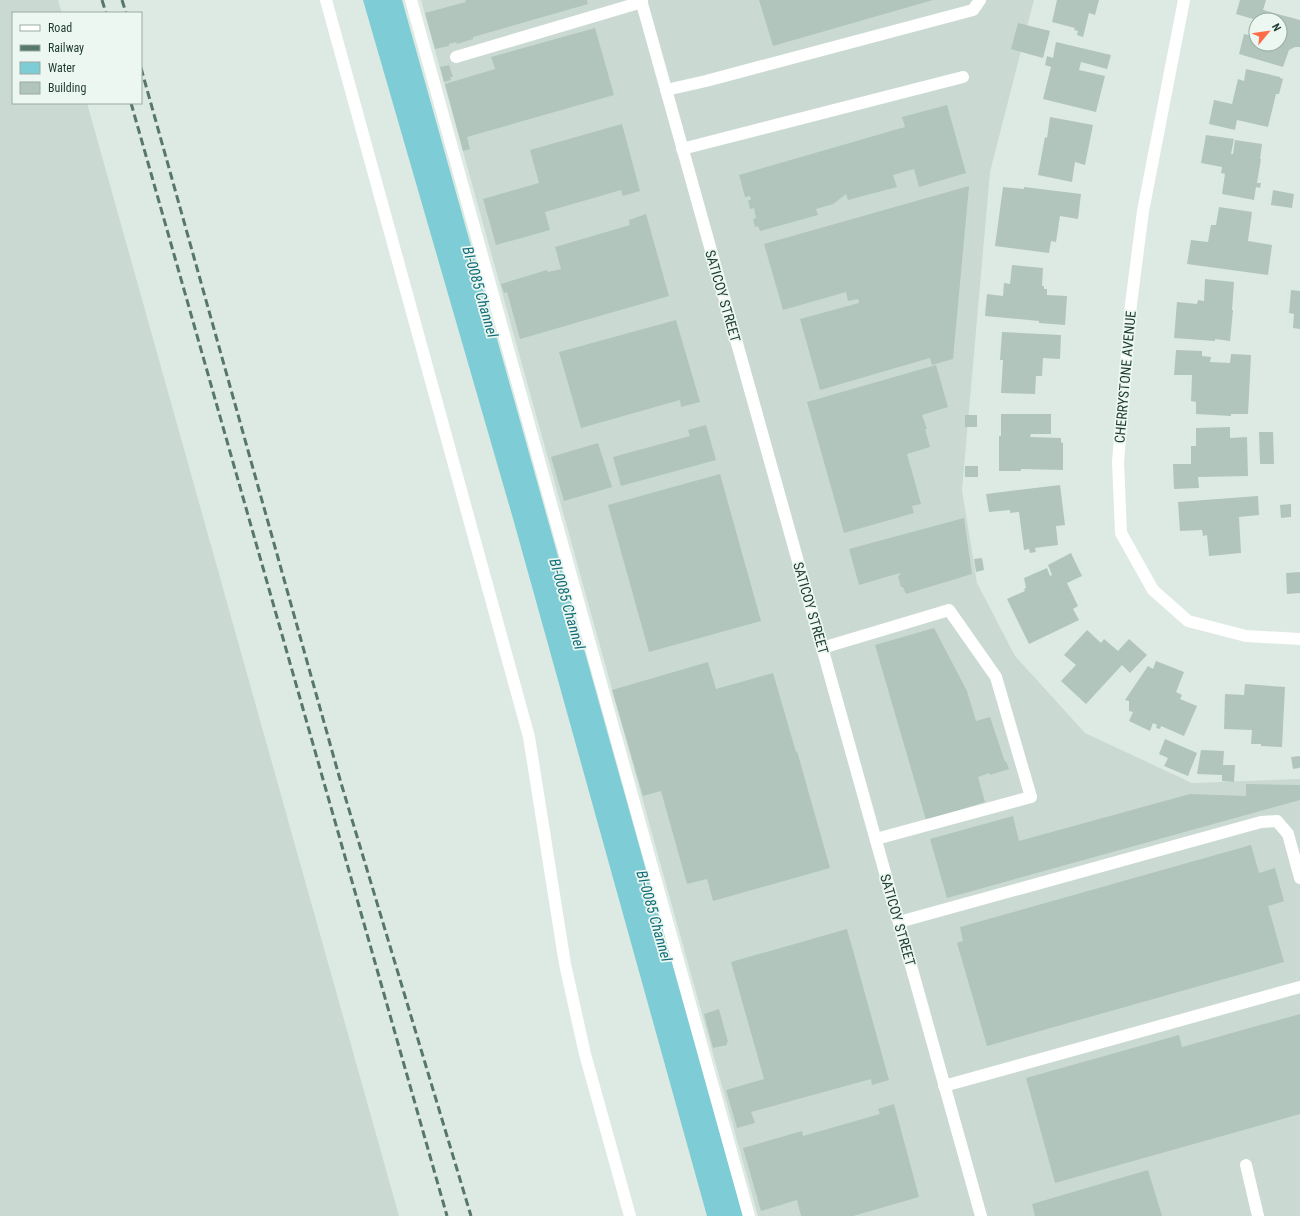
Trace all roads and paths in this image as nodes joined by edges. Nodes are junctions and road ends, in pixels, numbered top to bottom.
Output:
1 (326, 0) edge
2 (411, 0) edge
3 (980, 0) edge
4 (1184, 0) edge
5 (641, 1) edge
6 (456, 57) dead end
7 (963, 77) dead end
8 (666, 90) junction
9 (682, 149) junction
10 (1300, 638) edge
11 (822, 648) junction
12 (876, 839) junction
13 (1300, 878) edge
14 (899, 922) junction
15 (1300, 987) edge
16 (944, 1086) junction
17 (1246, 1165) dead end
18 (630, 1216) edge
19 (749, 1216) edge
20 (981, 1216) edge
21 (1258, 1216) edge

1 - 18 street
2 - 19 street
3 - 8 street
4 - 10 street, CHERRYSTONE AVENUE
5 - 6 street
5 - 8 street, SATICOY STREET
7 - 9 street
8 - 9 street, SATICOY STREET
9 - 11 street, SATICOY STREET
11 - 12 street, SATICOY STREET
11 - 12 street
12 - 14 street, SATICOY STREET
13 - 14 street
14 - 16 street, SATICOY STREET
15 - 16 street
16 - 20 street, SATICOY STREET
17 - 21 street

